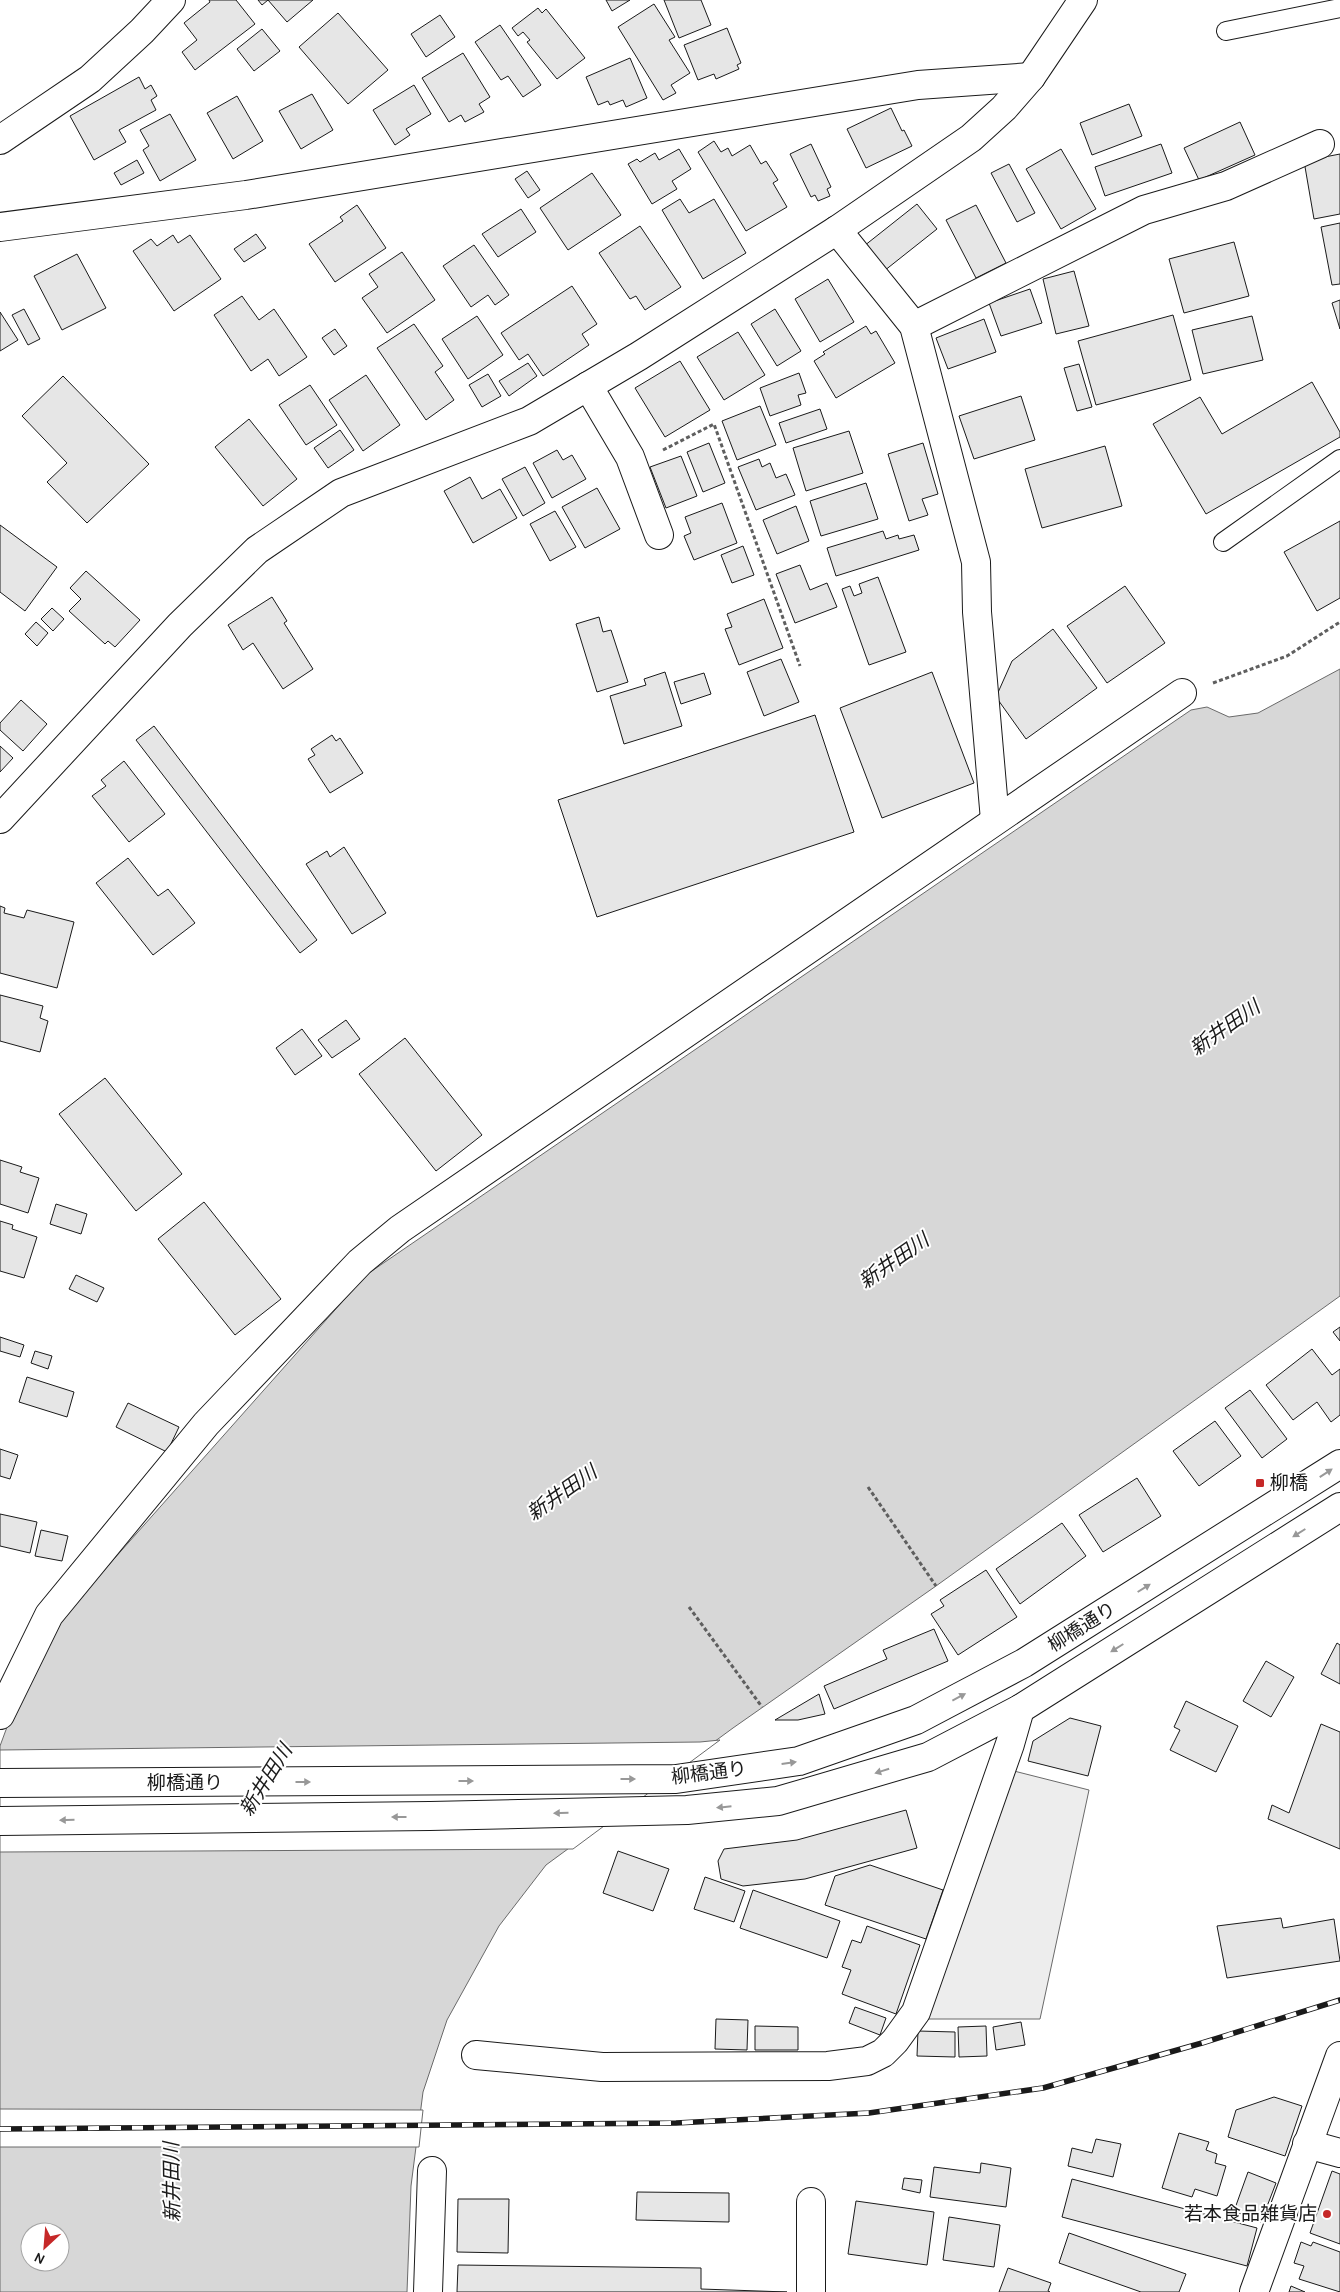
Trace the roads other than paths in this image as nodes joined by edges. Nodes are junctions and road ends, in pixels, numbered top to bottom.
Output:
1 (170, 0) edge
2 (1083, 0) edge
3 (1340, 8) edge
4 (1226, 31) dead end
5 (1031, 77) junction
6 (0, 140) edge
7 (1320, 144) dead end
8 (0, 227) edge
9 (837, 230) junction
10 (914, 326) junction
11 (588, 386) junction
12 (1340, 459) edge
13 (658, 535) dead end
14 (1223, 542) dead end
15 (1182, 693) road end
16 (0, 819) edge
17 (995, 820) junction
18 (1340, 1464) edge
19 (1340, 1507) edge
20 (1020, 1710) junction
21 (0, 1715) edge
22 (0, 1783) edge
23 (0, 1821) edge
24 (476, 2055) dead end
25 (1340, 2056) edge
26 (1335, 2082) edge
27 (1307, 2144) junction
28 (1340, 2153) edge
29 (432, 2171) dead end
30 (811, 2202) dead end
31 (428, 2292) edge
32 (811, 2292) edge
33 (1254, 2292) edge

1 - 6 street
2 - 5 street
3 - 4 lane
5 - 8 street
5 - 9 street
7 - 10 street
9 - 10 street
9 - 11 street
10 - 17 street
11 - 13 street
11 - 16 street
12 - 14 lane
15 - 17 street
17 - 21 street
22 -> 18 street, 柳橋通り
19 -> 20 street, 柳橋通り
20 -> 23 street, 柳橋通り
20 - 24 street
25 - 26 street
26 - 27 street
27 - 28 street
27 - 33 street
29 - 31 street
30 - 32 street

